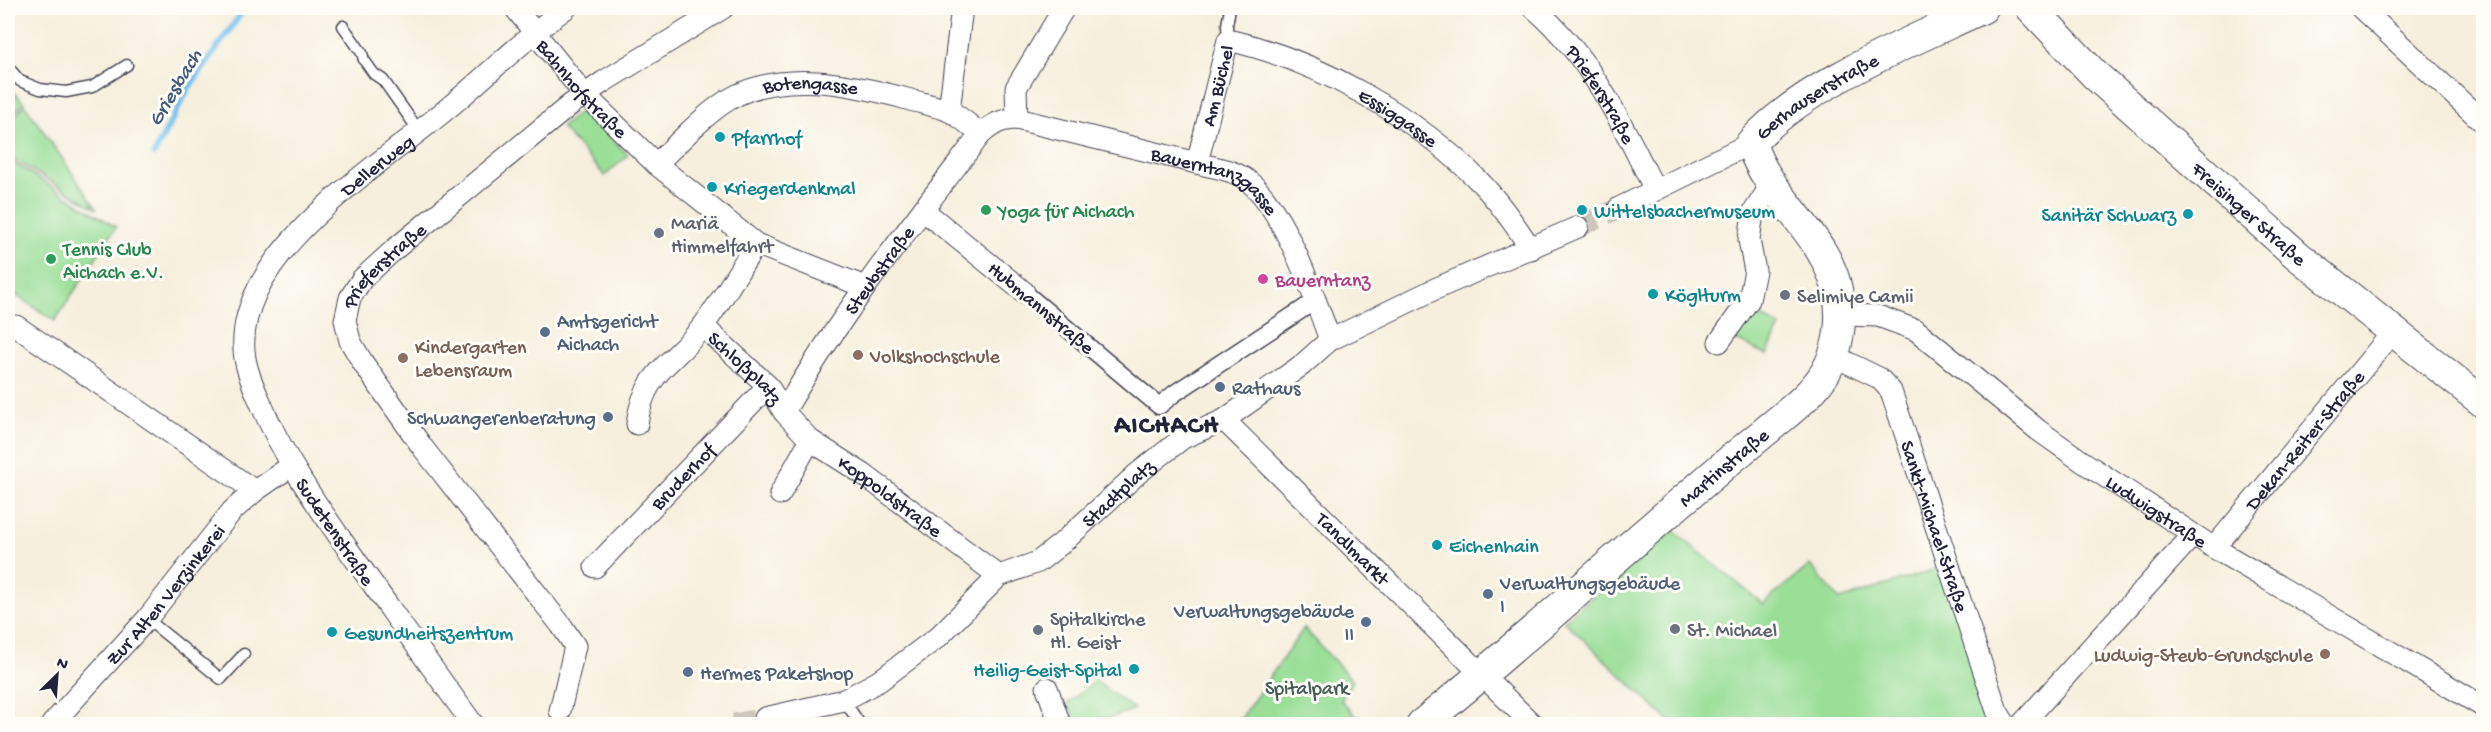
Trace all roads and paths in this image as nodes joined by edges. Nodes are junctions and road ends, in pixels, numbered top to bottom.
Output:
1 (515, 8) edge
2 (566, 8) edge
3 (723, 8) edge
4 (962, 8) edge
5 (1064, 8) edge
6 (1230, 8) edge
7 (1534, 8) edge
8 (1983, 8) edge
9 (2031, 8) edge
10 (2361, 8) edge
11 (343, 26) dead end
12 (534, 32) junction
13 (1228, 40) junction
14 (127, 65) dead end
15 (8, 67) edge
16 (585, 94) junction
17 (949, 111) junction
18 (1017, 119) junction
19 (2484, 123) edge
20 (419, 131) junction
21 (981, 134) junction
22 (1750, 143) junction
23 (1197, 163) junction
24 (656, 164) junction
25 (1771, 185) junction
26 (1655, 190) junction
27 (1618, 208) tunnel mouth
28 (923, 210) junction
29 (1578, 227) tunnel mouth
30 (756, 244) junction
31 (1531, 249) junction
32 (865, 287) junction
33 (1024, 292) joint
34 (1315, 301) junction
35 (1839, 315) junction
36 (247, 318) joint
37 (12, 323) edge
38 (703, 326) junction
39 (2393, 332) junction
40 (1330, 340) junction
41 (1719, 342) dead end
42 (1834, 356) junction
43 (768, 386) junction
44 (2484, 403) edge
45 (784, 412) junction
46 (1224, 420) junction
47 (637, 424) dead end
48 (810, 440) junction
49 (291, 466) junction
50 (255, 491) junction
51 (780, 494) dead end
52 (2193, 535) junction
53 (2214, 548) junction
54 (595, 567) dead end
55 (999, 576) junction
56 (147, 619) junction
57 (244, 654) dead end
58 (1483, 675) junction
59 (1047, 688) dead end
60 (844, 700) junction
61 (2484, 707) edge
62 (560, 711) dead end
63 (765, 718) dead end
64 (52, 724) edge
65 (473, 724) edge
66 (860, 724) edge
67 (1060, 724) edge
68 (1422, 724) edge
69 (1532, 724) edge
70 (2005, 724) edge
71 (2022, 724) edge

1 - 12 street, Bahnhofstraße
2 - 12 street, Dellerweg
3 - 16 street, Prieferstraße
4 - 17 street
5 - 18 street
6 - 13 lane, Am Büchel
7 - 26 street, Prieferstraße
8 - 22 main road, Gerhauserstraße
9 - 39 main road, Freisinger Straße
10 - 19 street
11 - 20 lane
12 - 16 street, Bahnhofstraße
12 - 20 street, Dellerweg
13 - 23 street, Am Büchel
13 - 31 street, Essiggasse
14 - 15 lane
16 - 24 street, Bahnhofstraße
16 - 62 street, Prieferstraße
17 - 21 street, Botengasse
17 - 24 street, Botengasse
18 - 21 street, Bauerntanzgasse
18 - 23 street, Bauerntanzgasse
20 - 36 street, Dellerweg
21 - 28 street, Steubstraße
22 - 25 main road, Martinstraße
22 - 26 street, Gerhauserstraße
23 - 34 street, Bauerntanzgasse
24 - 30 street, Bahnhofstraße
25 - 35 main road, Martinstraße
25 - 41 street
26 - 27 street
28 - 32 street, Steubstraße
28 - 33 street, Hubmannstraße
29 - 31 street, Stadtplatz
30 - 32 street, Bahnhofstraße
30 - 38 street, Schloßplatz
31 - 40 street, Stadtplatz
32 - 45 street, Steubstraße
33 - 34 street, Hubmannstraße
34 - 40 street, Bauerntanzgasse
35 - 42 main road, Martinstraße
35 - 52 street, Ludwigstraße
36 - 49 street, Sudetenstraße
37 - 50 street
38 - 43 street, Schloßplatz
38 - 47 street, Schloßplatz
39 - 44 main road, Freisinger Straße
39 - 53 street, Dekan-Reiter-Straße
40 - 46 street, Stadtplatz
42 - 58 main road, Martinstraße
42 - 70 street, Sankt-Michael-Straße
43 - 45 street, Schloßplatz
43 - 54 street, Bruderhof
45 - 48 street, Koppoldstraße
46 - 55 street, Stadtplatz
46 - 58 street, Tandlmarkt
48 - 51 street
48 - 55 street, Koppoldstraße
49 - 50 street, Zur Alten Verzinkerei
49 - 65 street, Sudetenstraße
50 - 56 street, Zur Alten Verzinkerei
52 - 53 street, Ludwigstraße
52 - 71 street
53 - 61 street, Ludwigstraße
55 - 60 street, Stadtplatz
56 - 57 lane
56 - 64 street, Zur Alten Verzinkerei
58 - 68 main road, Martinstraße
58 - 69 street, Tandlmarkt
59 - 67 street
60 - 63 street, Stadtplatz
60 - 66 lane

